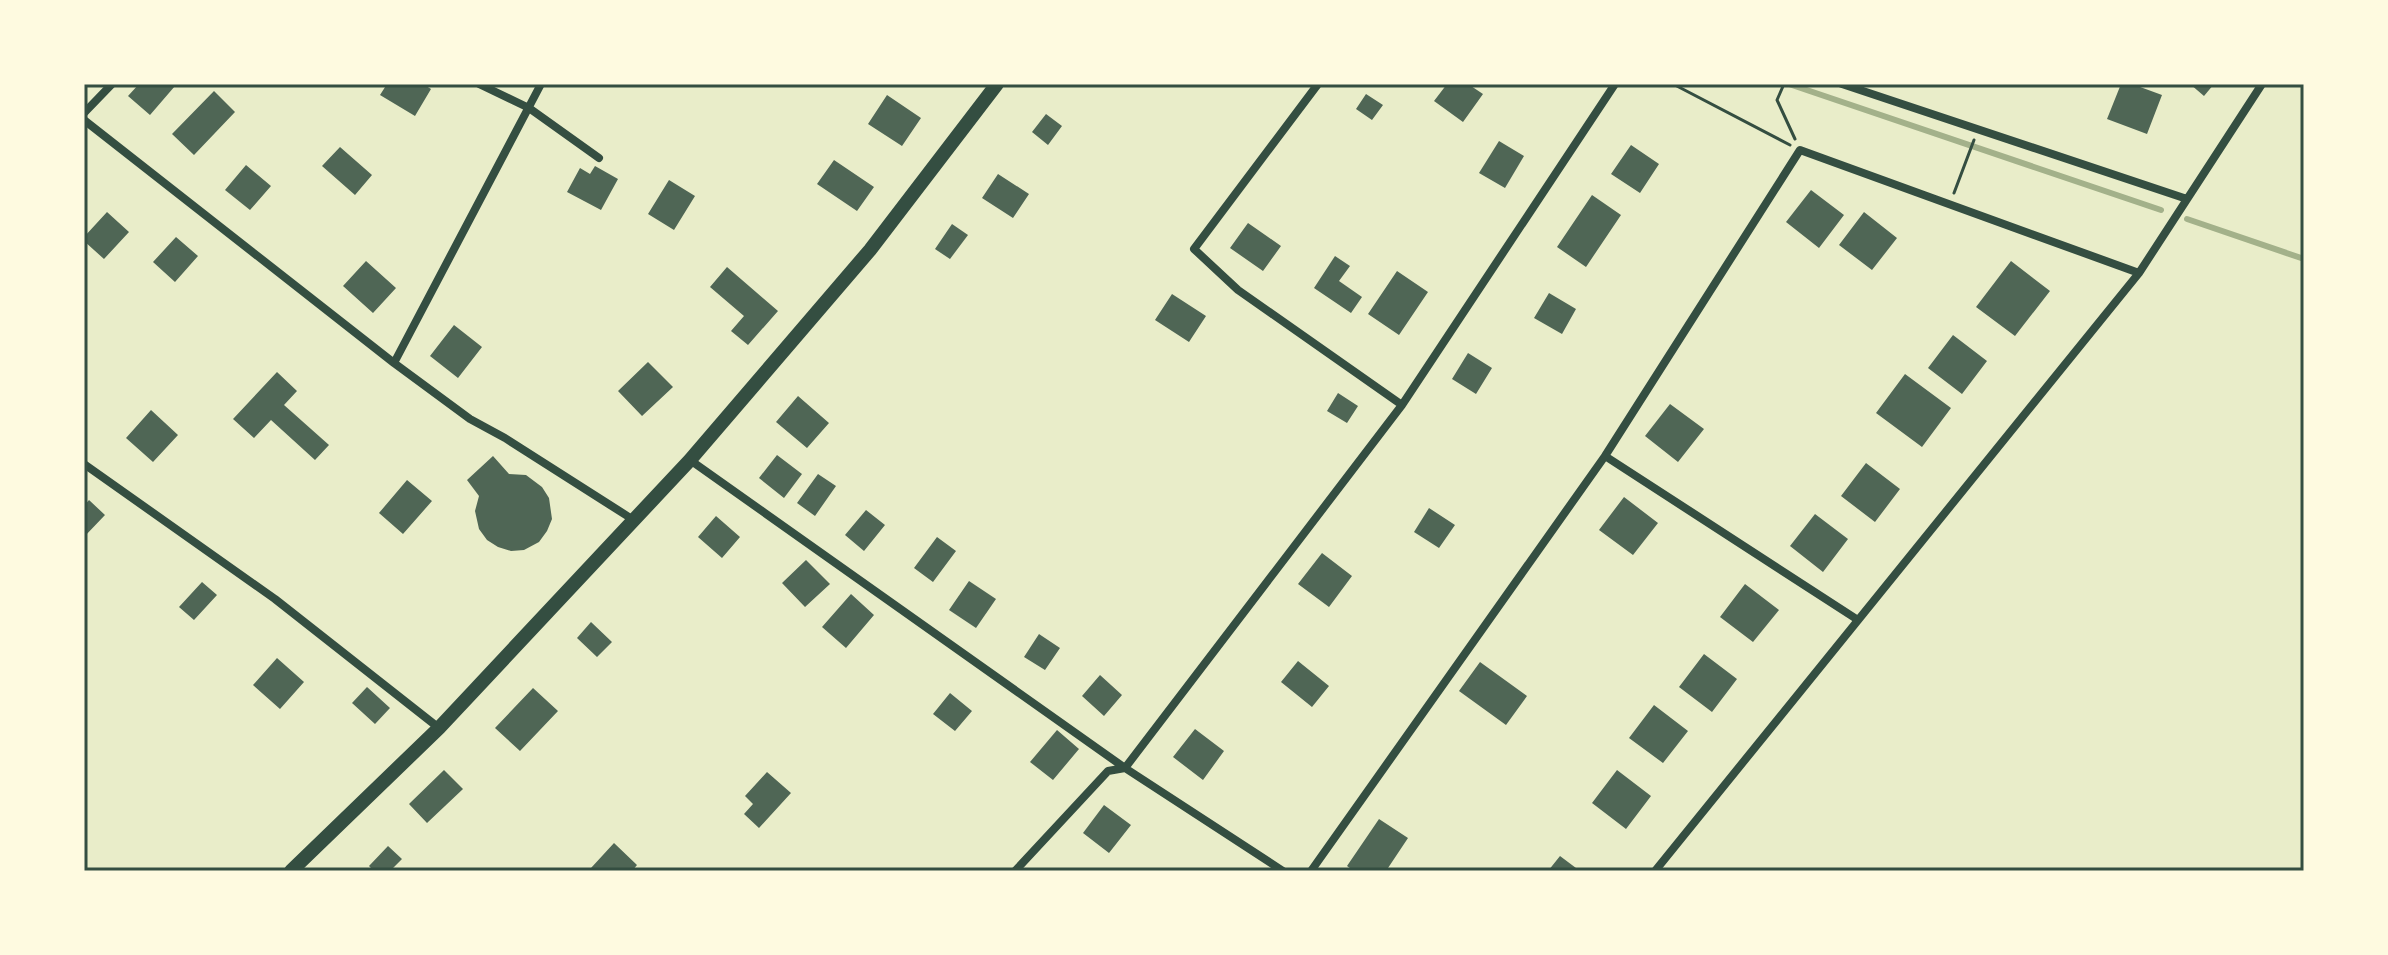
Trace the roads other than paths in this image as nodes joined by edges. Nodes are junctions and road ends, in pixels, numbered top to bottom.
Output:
1 (112, 84) edge
2 (479, 84) edge
3 (541, 84) edge
4 (997, 84) edge
5 (1318, 84) edge
6 (1615, 84) edge
7 (1842, 84) edge
8 (2262, 84) edge
9 (529, 108) junction
10 (84, 113) edge
11 (84, 120) edge
12 (599, 158) dead end
13 (2187, 199) junction
14 (2139, 273) junction
15 (394, 363) junction
16 (1402, 405) junction
17 (1605, 456) junction
18 (690, 460) junction
19 (84, 464) edge
20 (632, 519) junction
21 (1858, 620) junction
22 (439, 728) junction
23 (1125, 768) junction
24 (291, 871) edge
25 (1015, 871) edge
26 (1283, 871) edge
27 (1311, 871) edge
28 (1655, 871) edge

1 - 10 street
2 - 9 street
3 - 9 street
4 - 18 street
5 - 16 street
6 - 16 street
7 - 13 street
8 - 13 street
9 - 12 street
9 - 15 street
11 - 15 street
13 - 14 street
14 - 17 street
14 - 21 street
15 - 20 street
16 - 23 street
17 - 21 street
17 - 27 street
18 - 20 street
18 - 23 street
19 - 22 street
20 - 22 street
21 - 28 street
22 - 24 street
23 - 25 street
23 - 26 street

